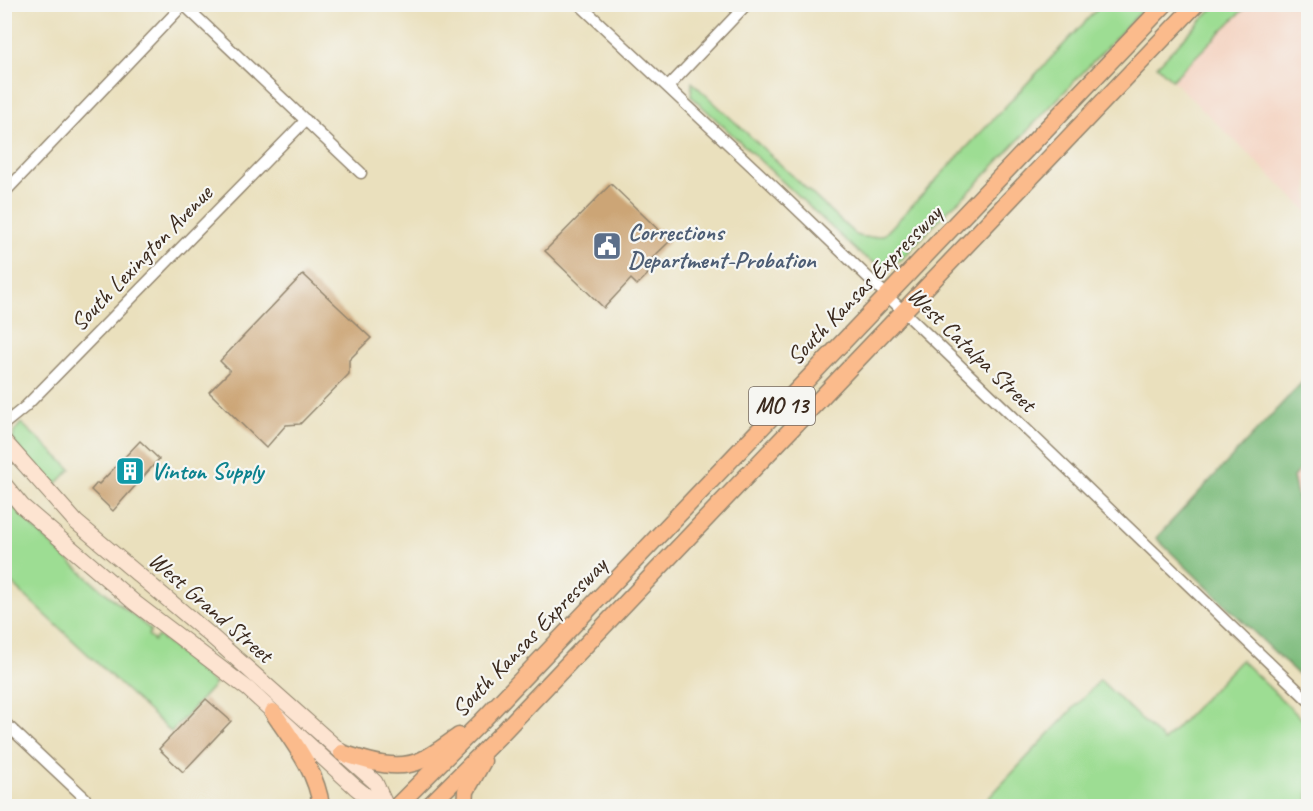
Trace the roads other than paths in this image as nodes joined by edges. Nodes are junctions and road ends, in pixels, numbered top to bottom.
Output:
1 (579, 4) edge
2 (747, 4) edge
3 (1166, 4) edge
4 (1196, 4) edge
5 (183, 5) edge
6 (668, 87) junction
7 (306, 120) junction
8 (361, 173) dead end
9 (4, 193) edge
10 (886, 296) junction
11 (903, 311) junction
12 (4, 424) edge
13 (4, 441) edge
14 (4, 484) edge
15 (1308, 700) edge
16 (273, 712) junction
17 (4, 722) edge
18 (480, 723) junction
19 (502, 733) junction
20 (342, 753) junction
21 (85, 798) dead end
22 (321, 807) edge
23 (379, 807) edge
24 (386, 807) edge
25 (398, 807) edge
26 (429, 807) edge
27 (465, 807) edge

1 - 6 street, West Catalpa Street
2 - 6 street
3 - 10 main road, South Kansas Expressway / MO 13
4 - 11 main road, South Kansas Expressway / MO 13
5 - 7 street
5 - 9 street
6 - 10 street, West Catalpa Street
7 - 8 street
7 - 12 street, South Lexington Avenue
10 - 11 street, West Catalpa Street
10 - 18 main road, South Kansas Expressway / MO 13
11 - 15 street, West Catalpa Street
11 - 19 main road, South Kansas Expressway / MO 13
13 - 20 main road, West Grand Street
14 - 16 main road, West Grand Street
16 - 22 main road
16 - 23 main road, West Grand Street
17 - 21 street
18 - 20 main road
18 - 25 main road, South Kansas Expressway / MO 13
19 - 26 main road, South Kansas Expressway / MO 13
19 - 27 main road
20 - 24 main road, West Grand Street

